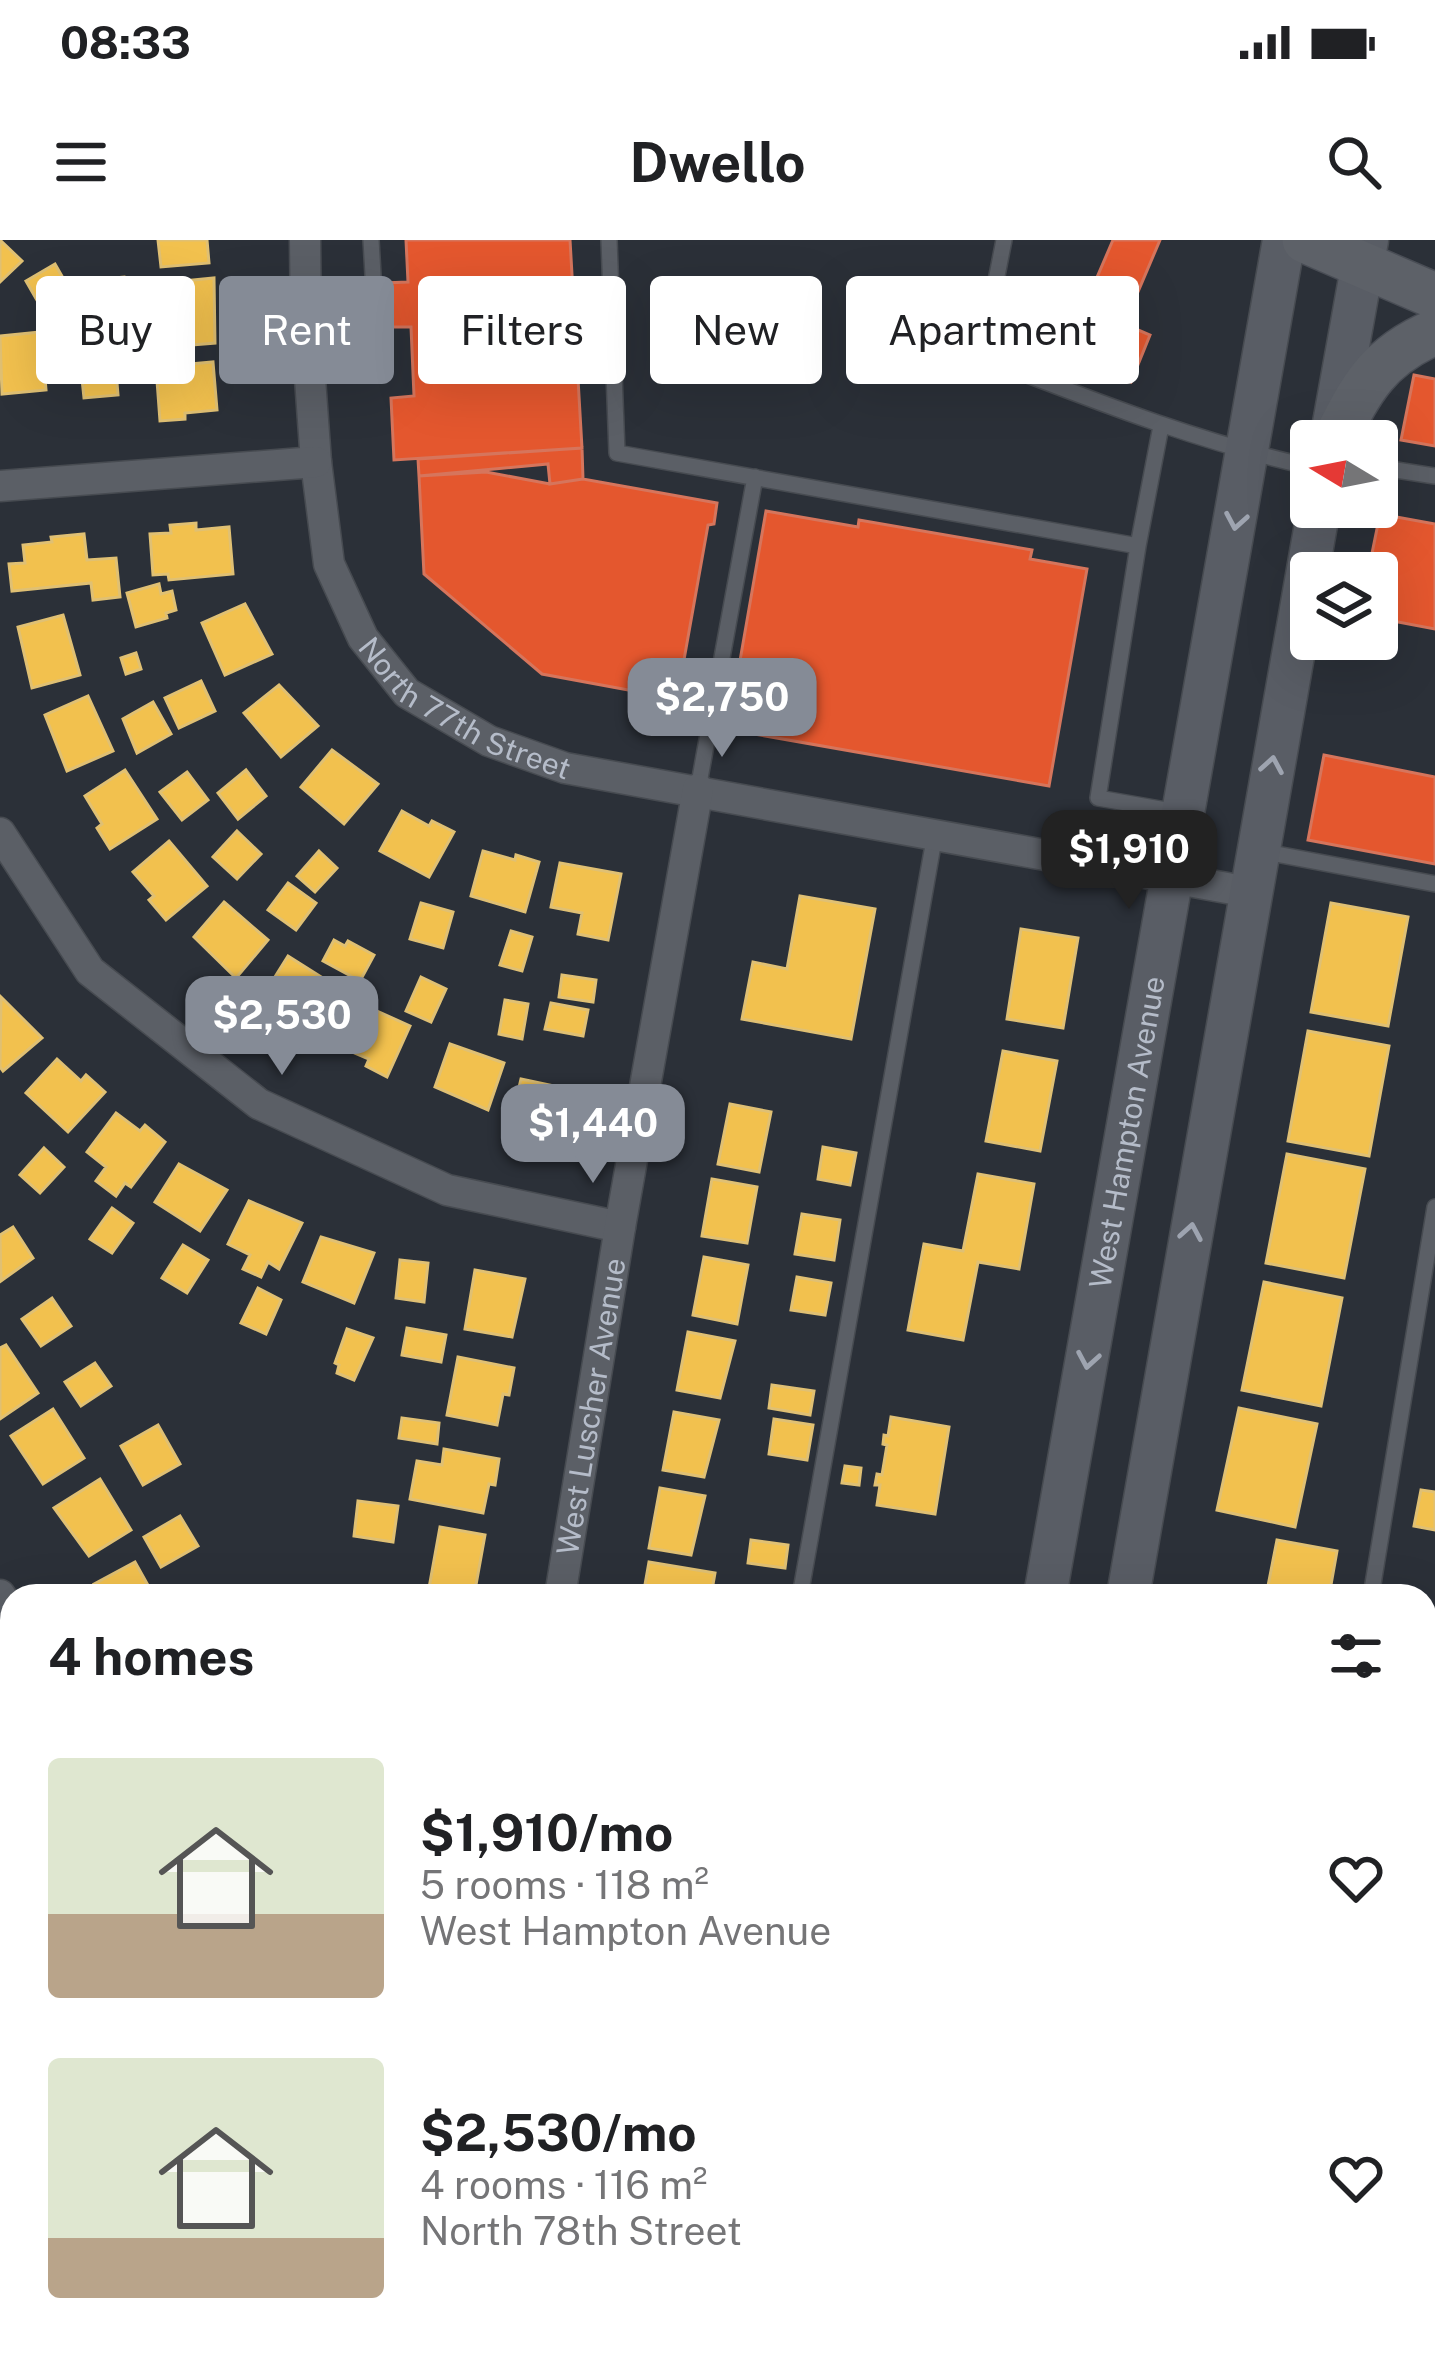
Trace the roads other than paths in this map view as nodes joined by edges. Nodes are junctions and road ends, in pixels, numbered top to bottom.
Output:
1 (305, 240) edge
2 (371, 240) edge
3 (609, 240) edge
4 (1004, 240) edge
5 (1284, 240) edge
6 (1305, 240) edge
7 (1364, 253) edge
8 (305, 276) edge
9 (373, 276) edge
10 (1435, 296) edge
11 (1435, 332) edge
12 (312, 384) edge
13 (1336, 420) edge
14 (1345, 420) edge
15 (1161, 426) junction
16 (1248, 453) junction
17 (316, 462) junction
18 (1290, 462) edge
19 (1398, 470) edge
20 (1435, 476) edge
21 (755, 477) junction
22 (0, 486) edge
23 (1315, 528) edge
24 (1138, 546) junction
25 (698, 789) junction
26 (1186, 814) junction
27 (0, 833) edge
28 (935, 834) junction
29 (1253, 871) junction
30 (1174, 880) junction
31 (1435, 884) edge
32 (1435, 1207) edge
33 (620, 1227) junction
34 (562, 1584) edge
35 (802, 1584) edge
36 (1047, 1584) edge
37 (1130, 1584) edge
38 (1373, 1584) edge

1 - 8 street, North 77th Street
2 - 9 lane
3 - 21 lane
4 - 15 lane
5 - 16 main road, West Hampton Avenue
6 - 7 main road
7 - 10 main road
7 - 13 main road
11 - 14 main road
12 - 17 street, North 77th Street
15 - 16 lane
15 - 24 lane
16 - 18 lane
16 -> 26 main road, West Hampton Avenue
17 - 22 street
17 - 25 street, North 77th Street
19 - 20 lane
21 - 24 lane
21 - 25 lane
29 -> 23 main road
24 - 26 lane
25 - 28 street, North 77th Street
25 - 33 street, West Luscher Avenue
26 - 30 main road, West Hampton Avenue
27 - 33 street
28 - 30 street, North 77th Street
28 - 35 lane
29 - 30 street, North 77th Street
29 - 31 lane
37 -> 29 main road
30 -> 36 main road, West Hampton Avenue
32 - 38 lane
33 - 34 street, West Luscher Avenue

